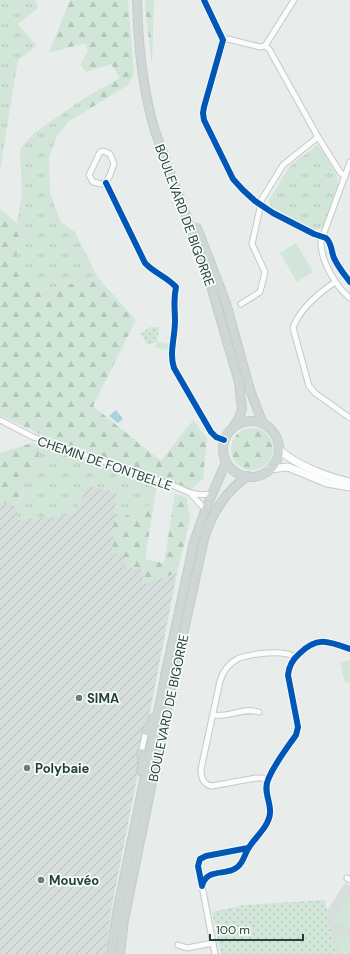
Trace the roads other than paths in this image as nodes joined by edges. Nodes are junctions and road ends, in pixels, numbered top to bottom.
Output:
1 (137, 0) edge
2 (141, 0) edge
3 (204, 0) edge
4 (294, 0) edge
5 (223, 40) junction
6 (265, 46) junction
7 (318, 137) junction
8 (350, 162) edge
9 (344, 177) junction
10 (106, 183) junction
11 (260, 204) junction
12 (323, 237) junction
13 (335, 282) junction
14 (350, 282) edge
15 (350, 298) edge
16 (241, 304) dead end
17 (350, 418) edge
18 (0, 420) edge
19 (263, 424) junction
20 (234, 426) junction
21 (224, 440) junction
22 (278, 449) junction
23 (226, 462) junction
24 (269, 469) junction
25 (248, 476) junction
26 (350, 482) edge
27 (350, 487) edge
28 (213, 493) junction
29 (191, 494) junction
30 (205, 511) junction
31 (350, 649) edge
32 (295, 657) junction
33 (166, 673) junction
34 (258, 712) dead end
35 (214, 715) junction
36 (146, 731) joint
37 (141, 753) joint
38 (267, 780) junction
39 (248, 848) junction
40 (202, 886) junction
41 (119, 904) junction
42 (213, 943) junction
43 (178, 945) dead end
44 (111, 954) edge
45 (120, 954) edge
46 (215, 954) edge

1 - 20 main road, BOULEVARD DE BIGORRE
2 - 19 main road, BOULEVARD DE BIGORRE
3 - 5 street
4 - 6 street
5 - 6 street
5 - 11 street
6 - 7 street
7 - 9 street
7 - 11 street
8 - 9 street
9 - 12 street
10 - 10 street
10 - 21 street
11 - 12 street
11 - 16 street
12 - 13 street
12 - 14 street
13 - 15 street
13 - 17 street
18 - 29 street, CHEMIN DE FONTBELLE
19 - 20 main road
19 - 22 main road
20 - 21 main road
21 - 23 main road
22 - 24 main road
22 - 26 main road
23 - 25 main road
23 - 28 main road
24 - 25 main road
24 - 27 main road
25 - 45 main road, BOULEVARD DE BIGORRE
28 - 29 street, CHEMIN DE FONTBELLE
28 - 30 main road
29 - 30 street
30 - 33 main road
31 - 32 street
32 - 35 street
32 - 38 street
33 - 36 main road
33 - 41 main road, BOULEVARD DE BIGORRE
34 - 35 street
35 - 38 street
36 - 37 street
37 - 41 main road
38 - 39 street
39 - 40 street
39 - 40 street
40 - 42 street
41 - 44 main road, BOULEVARD DE BIGORRE
42 - 43 street
42 - 46 street

